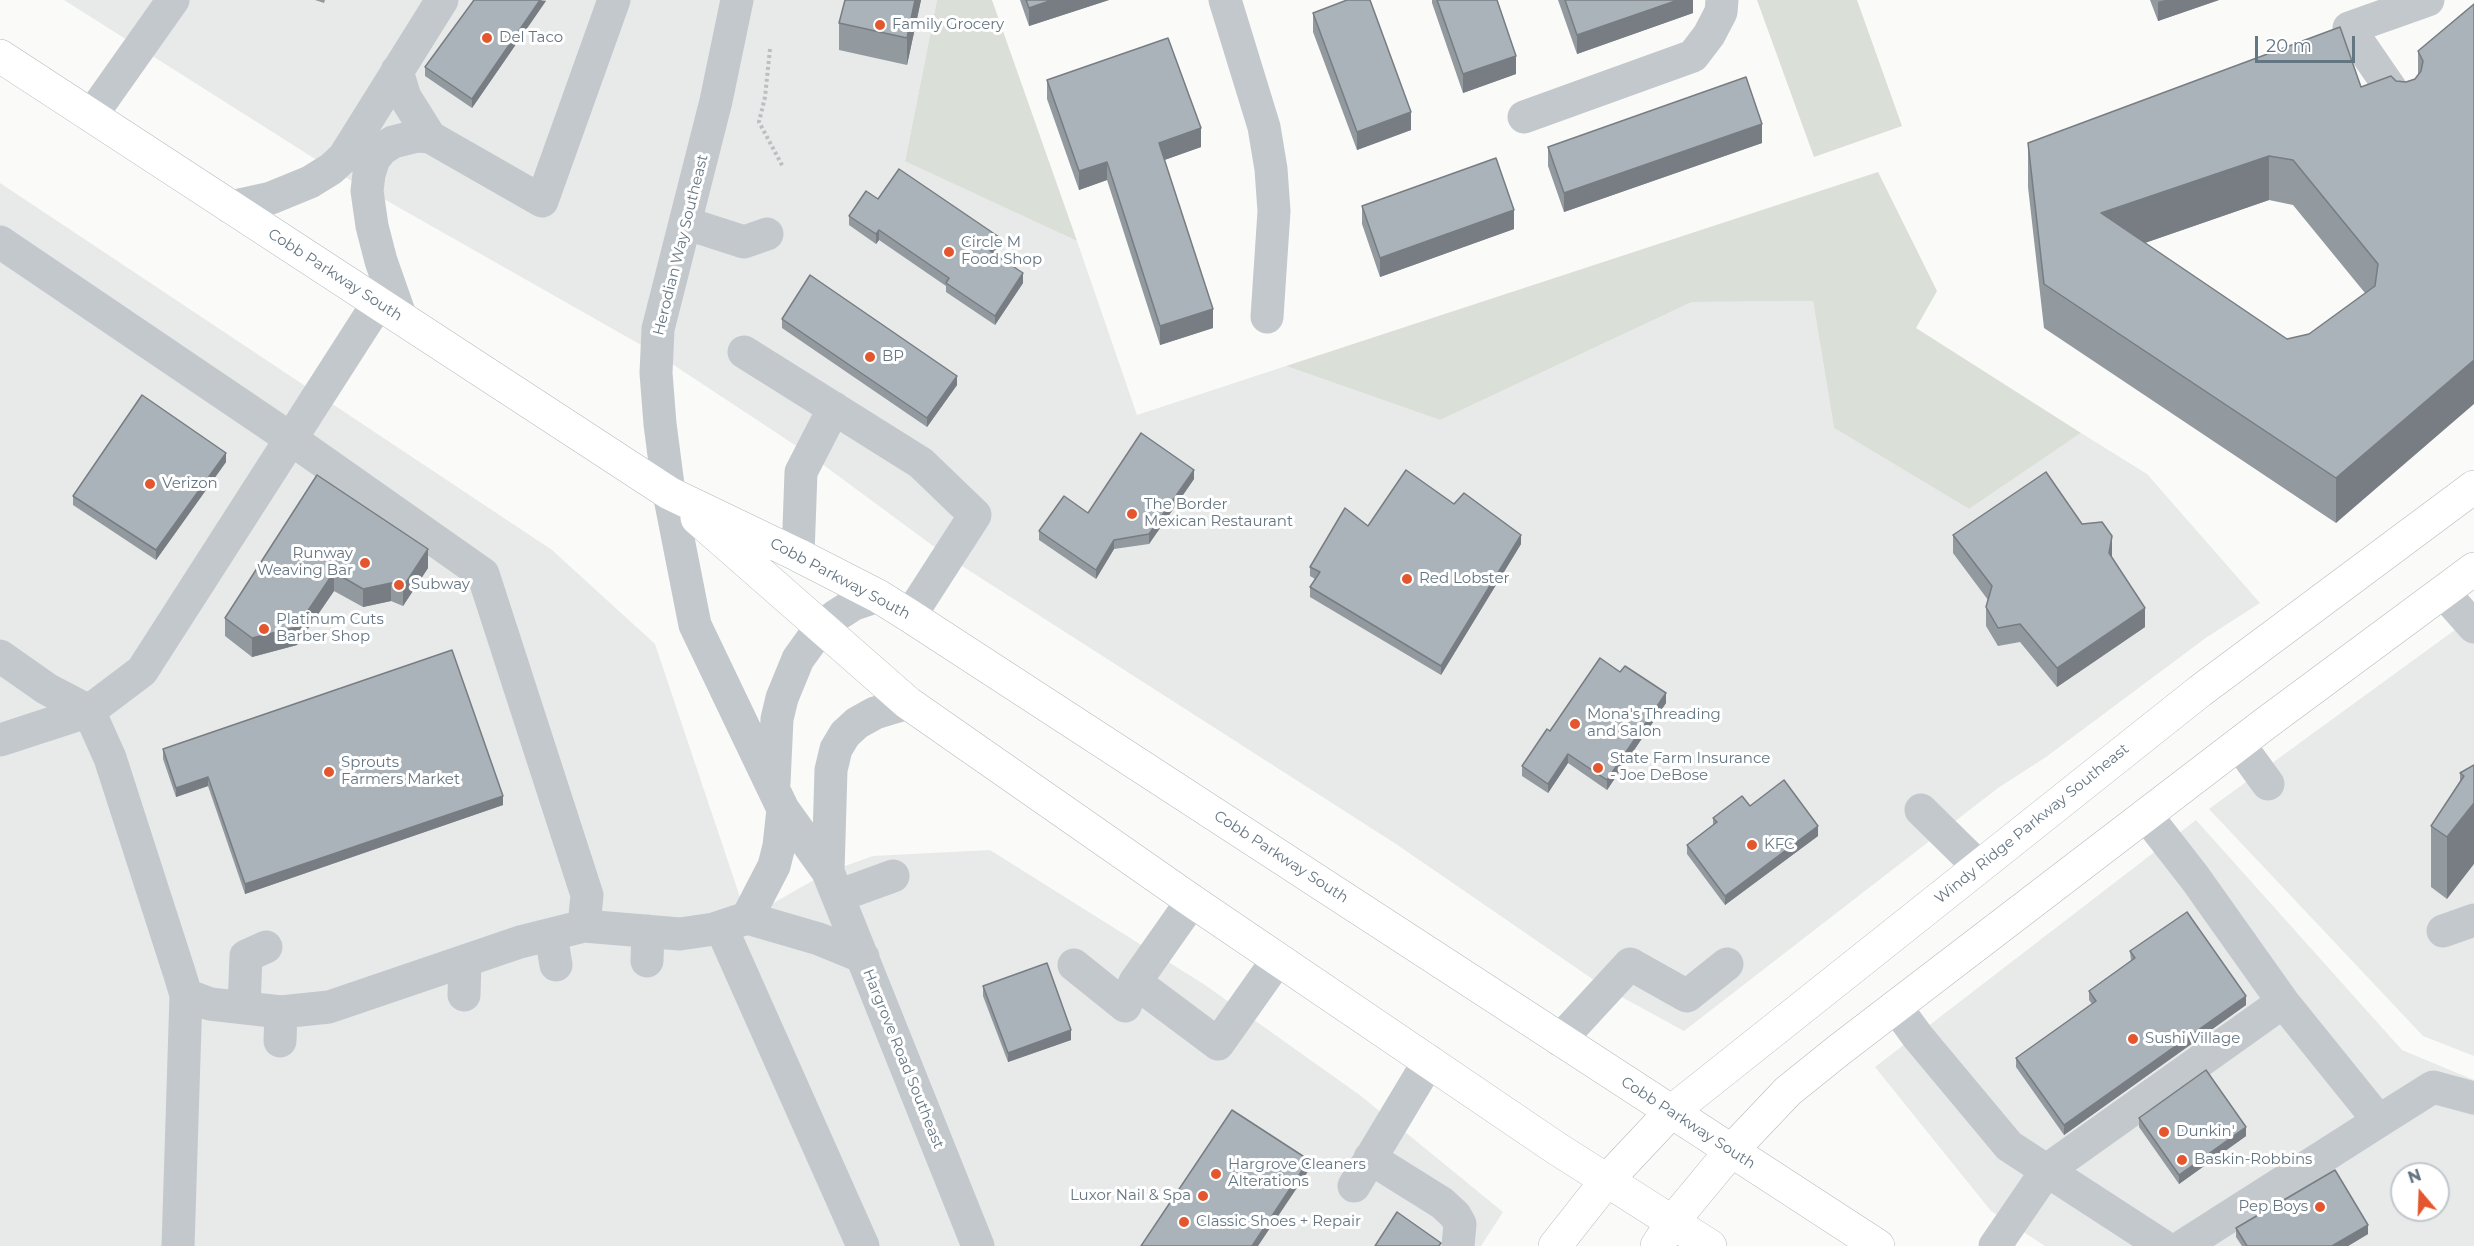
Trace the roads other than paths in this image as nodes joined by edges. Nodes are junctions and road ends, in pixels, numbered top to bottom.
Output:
1 (173, 0) edge
2 (442, 0) edge
3 (614, 0) edge
4 (737, 0) edge
5 (1225, 0) edge
6 (1722, 0) edge
7 (2428, 0) edge
8 (0, 56) edge
9 (397, 71) junction
10 (2404, 108) edge
11 (91, 116) junction
12 (1524, 117) dead end
13 (430, 137) junction
14 (230, 207) junction
15 (686, 223) junction
16 (767, 234) dead end
17 (0, 242) edge
18 (390, 311) junction
19 (1268, 317) dead end
20 (744, 352) dead end
21 (834, 408) junction
22 (291, 439) junction
23 (2474, 487) edge
24 (669, 493) junction
25 (798, 555) junction
26 (2474, 569) edge
27 (2443, 592) junction
28 (878, 596) junction
29 (910, 616) junction
30 (821, 627) junction
31 (2474, 627) edge
32 (0, 656) edge
33 (908, 703) junction
34 (89, 711) junction
35 (0, 740) edge
36 (2239, 744) junction
37 (2268, 784) dead end
38 (778, 800) junction
39 (1921, 810) dead end
40 (2146, 815) junction
41 (1979, 867) junction
42 (893, 876) dead end
43 (833, 884) junction
44 (1192, 901) junction
45 (2474, 920) edge
46 (734, 922) junction
47 (584, 926) junction
48 (2443, 932) dead end
49 (266, 947) dead end
50 (862, 957) junction
51 (1278, 959) junction
52 (465, 961) junction
53 (1727, 964) dead end
54 (1074, 965) dead end
55 (1135, 982) junction
56 (186, 994) junction
57 (464, 995) dead end
58 (2283, 1002) junction
59 (1896, 1007) junction
60 (244, 1008) junction
61 (1560, 1040) junction
62 (1428, 1061) junction
63 (2474, 1098) edge
64 (1671, 1112) junction
65 (2379, 1121) junction
66 (1731, 1151) junction
67 (1370, 1158) junction
68 (2047, 1170) junction
69 (1607, 1180) junction
70 (1354, 1186) dead end
71 (1665, 1234) edge
72 (178, 1246) edge
73 (863, 1246) edge
74 (978, 1246) edge
75 (1458, 1246) edge
76 (1554, 1246) edge
77 (1710, 1246) edge
78 (1878, 1246) edge
79 (1995, 1246) edge
80 (2163, 1246) edge
81 (2183, 1246) edge

1 - 11 street
2 - 9 street
3 - 13 street
4 - 15 street, Herodian Way Southeast
5 - 19 street
6 - 12 street
7 - 10 street
8 - 11 main road, Cobb Parkway South
9 - 13 street
9 - 14 street
11 - 14 main road, Cobb Parkway South
13 - 18 street
14 - 18 main road, Cobb Parkway South
15 - 16 street
15 - 24 street, Herodian Way Southeast
17 - 22 street
18 - 22 street
18 - 24 main road, Cobb Parkway South
20 - 21 street
21 - 25 street
21 - 29 street
22 - 34 street
22 - 47 street
23 - 41 main road, Windy Ridge Parkway Southeast
24 - 25 main road, Cobb Parkway South
24 - 30 main road, Cobb Parkway South
24 - 38 street, Hargrove Road Southeast
25 - 28 main road, Cobb Parkway South
26 - 27 main road
27 - 31 street
27 - 36 main road
28 - 29 main road, Cobb Parkway South
28 - 30 street
29 - 61 main road, Cobb Parkway South
30 - 33 main road, Cobb Parkway South
30 - 38 street
32 - 34 street
33 - 43 street, Hargrove Road Southeast
33 - 44 main road, Cobb Parkway South
34 - 35 street
34 - 56 street
36 - 37 street
36 - 40 main road
38 - 43 street, Hargrove Road Southeast
38 - 46 street
39 - 41 street
40 - 58 street
40 - 59 main road
41 - 64 main road, Windy Ridge Parkway Southeast
42 - 43 street
43 - 50 street, Hargrove Road Southeast
44 - 51 main road, Cobb Parkway South
44 - 55 street
45 - 48 street
46 - 47 street
46 - 50 street
46 - 73 street
47 - 52 street
49 - 60 street
50 - 74 street, Hargrove Road Southeast
51 - 55 street
51 - 62 main road, Cobb Parkway South
52 - 57 street
52 - 60 street
53 - 61 street
54 - 55 street
56 - 60 street
56 - 72 street
58 - 65 street
58 - 68 street
59 - 66 main road
59 - 68 street
61 - 64 main road, Cobb Parkway South
62 - 67 street
62 - 69 main road, Cobb Parkway South
63 - 65 street
64 - 66 main road, Cobb Parkway South
64 - 69 main road, Windy Ridge Parkway Southeast
65 - 81 street
66 - 71 main road
66 - 78 main road, Cobb Parkway South
67 - 70 street
67 - 75 street
68 - 79 street
68 - 80 street
69 - 71 main road, Cobb Parkway South
69 - 76 main road, Windy Ridge Parkway Southeast
71 - 77 main road, Cobb Parkway South

